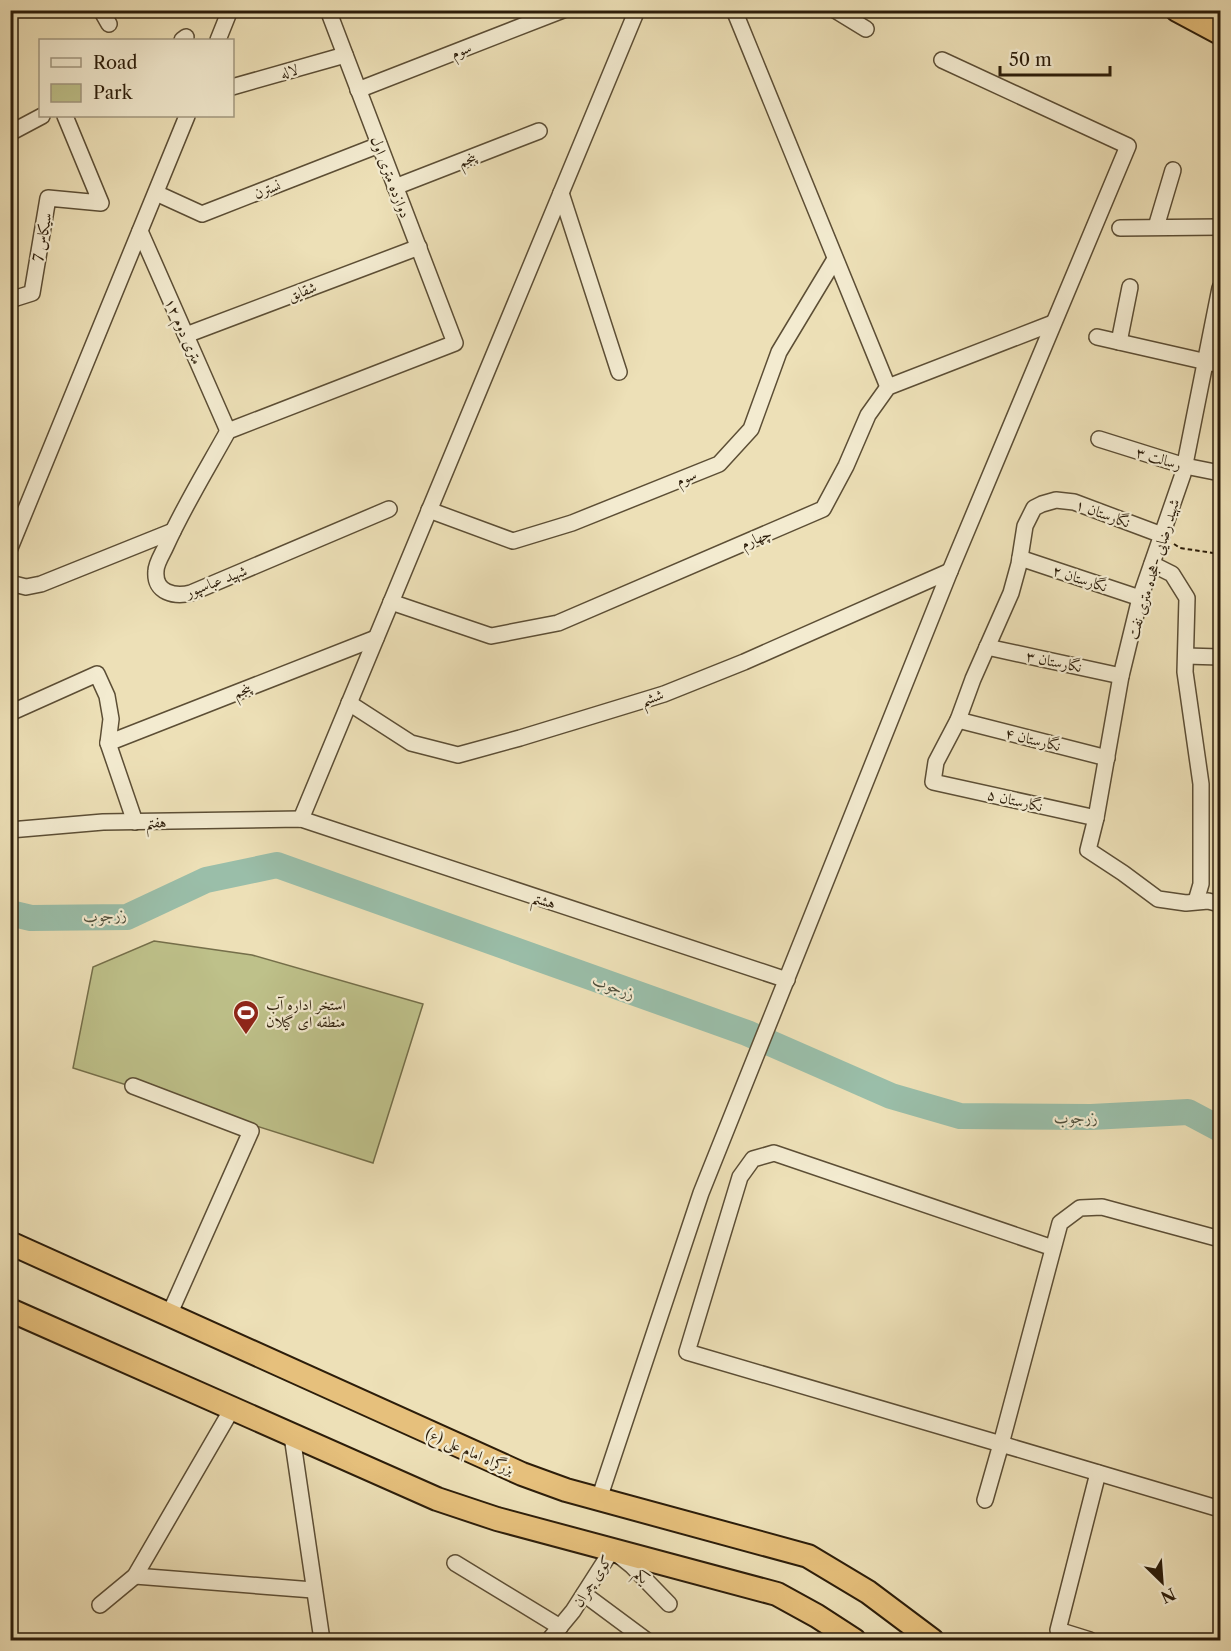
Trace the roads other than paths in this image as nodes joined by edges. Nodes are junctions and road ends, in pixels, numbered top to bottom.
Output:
1 (230, 10) edge
2 (328, 10) edge
3 (563, 10) edge
4 (637, 10) edge
5 (734, 10) edge
6 (835, 10) edge
7 (1177, 10) edge
8 (866, 30) dead end
9 (1221, 33) edge
10 (218, 39) edge
11 (345, 55) junction
12 (942, 60) dead end
13 (234, 86) edge
14 (358, 90) junction
15 (40, 117) edge
16 (65, 117) edge
17 (187, 117) edge
18 (539, 131) dead end
19 (10, 133) edge
20 (379, 145) junction
21 (1173, 170) dead end
22 (395, 188) junction
23 (156, 193) junction
24 (561, 193) junction
25 (1156, 227) junction
26 (1221, 227) edge
27 (1120, 228) dead end
28 (140, 231) junction
29 (418, 248) junction
30 (835, 259) junction
31 (1130, 287) dead end
32 (1221, 288) edge
33 (10, 300) edge
34 (1053, 323) junction
35 (186, 335) junction
36 (1098, 337) dead end
37 (1119, 342) junction
38 (1213, 363) edge
39 (619, 372) dead end
40 (888, 387) junction
41 (228, 431) junction
42 (1099, 440) dead end
43 (1185, 466) junction
44 (1221, 473) edge
45 (389, 508) dead end
46 (429, 510) junction
47 (173, 531) junction
48 (1162, 535) junction
49 (10, 548) edge
50 (1020, 558) junction
51 (1152, 564) junction
52 (950, 572) junction
53 (10, 583) edge
54 (1140, 598) junction
55 (391, 602) junction
56 (376, 638) junction
57 (987, 647) junction
58 (1186, 656) junction
59 (1221, 657) edge
60 (1121, 676) junction
61 (349, 703) junction
62 (10, 713) edge
63 (958, 720) junction
64 (108, 743) junction
65 (1107, 758) junction
66 (1096, 818) junction
67 (301, 819) junction
68 (135, 822) junction
69 (10, 830) edge
70 (1196, 901) junction
71 (1221, 904) edge
72 (785, 985) junction
73 (133, 1086) dead end
74 (1221, 1239) edge
75 (10, 1242) edge
76 (1053, 1248) junction
77 (10, 1310) edge
78 (169, 1315) junction
79 (232, 1409) junction
80 (292, 1436) junction
81 (1001, 1444) junction
82 (1098, 1473) junction
83 (599, 1499) junction
84 (985, 1500) dead end
85 (1221, 1509) edge
86 (612, 1550) junction
87 (455, 1563) dead end
88 (135, 1576) junction
89 (313, 1590) junction
90 (584, 1594) junction
91 (669, 1604) dead end
92 (100, 1605) dead end
93 (560, 1627) junction
94 (322, 1641) edge
95 (549, 1641) edge
96 (646, 1641) edge
97 (854, 1641) edge
98 (932, 1641) edge
99 (1090, 1641) edge

1 - 10 street
2 - 11 street, دوازده متری اول
3 - 14 street, سوم
4 - 24 street
5 - 30 street
6 - 8 street
7 - 9 highway
11 - 13 street, لاله
11 - 14 street, دوازده متری اول
12 - 34 street
14 - 20 street, دوازده متری اول
15 - 19 street
16 - 33 street, سیکاس 7
17 - 23 street
18 - 22 street, پنجم
20 - 22 street, دوازده متری اول
20 - 23 street, نسترن
21 - 25 street
22 - 29 street, دوازده متری اول
23 - 28 street
24 - 39 street
24 - 46 street
25 - 26 street
25 - 27 street
28 - 35 street, ۱۲ متری دوم
28 - 49 street
29 - 35 street, شقایق
29 - 41 street, دوازده متری اول
30 - 40 street
30 - 46 street, سوم
31 - 37 street
32 - 38 street, شهید رضایی -هجده متری نفت
34 - 40 street
34 - 52 street
35 - 41 street, ۱۲ متری دوم
36 - 37 street
37 - 38 street
38 - 43 street, شهید رضایی -هجده متری نفت
40 - 55 street, چهارم
41 - 47 street
42 - 43 street, رسالت ۳
43 - 44 street, رسالت ۳
43 - 48 street, شهید رضایی -هجده متری نفت
45 - 47 street, شهید عباسپور
46 - 55 street
47 - 53 street
48 - 50 street, نگارستان ۱
48 - 51 street, شهید رضایی -هجده متری نفت
50 - 54 street, نگارستان ۲
50 - 57 street
51 - 54 street, شهید رضایی -هجده متری نفت
51 - 58 street
52 - 61 street, ششم
52 - 72 street
54 - 60 street, شهید رضایی -هجده متری نفت
55 - 56 street
56 - 61 street
56 - 64 street, پنجم
57 - 60 street, نگارستان ۳
57 - 63 street
58 - 59 street
58 - 70 street
60 - 65 street, شهید رضایی -هجده متری نفت
61 - 67 street
62 - 64 street
63 - 65 street, نگارستان ۴
63 - 66 street, نگارستان ۵
64 - 68 street
65 - 66 street, شهید رضایی -هجده متری نفت
66 - 70 street, شهید رضایی -هجده متری نفت
67 - 68 street, هفتم
67 - 72 street, هشتم
68 - 69 street, هفتم
70 - 71 street
72 - 83 street
73 - 78 street
74 - 76 street
75 - 78 highway, بزرگراه امام علی (ع)
76 - 81 street
76 - 81 street
77 - 79 highway
78 - 83 highway, بزرگراه امام علی (ع)
79 - 80 highway
79 - 88 street
80 - 86 highway
80 - 89 street
81 - 82 street
81 - 84 street
82 - 85 street
82 - 99 street
83 - 98 highway, بزرگراه امام علی (ع)
86 - 90 street, کوی چمران
86 - 91 street, یکم
86 - 97 highway
87 - 93 street
88 - 89 street
88 - 92 street
89 - 94 street
90 - 93 street, کوی چمران
90 - 96 street
93 - 95 street, کوی چمران

